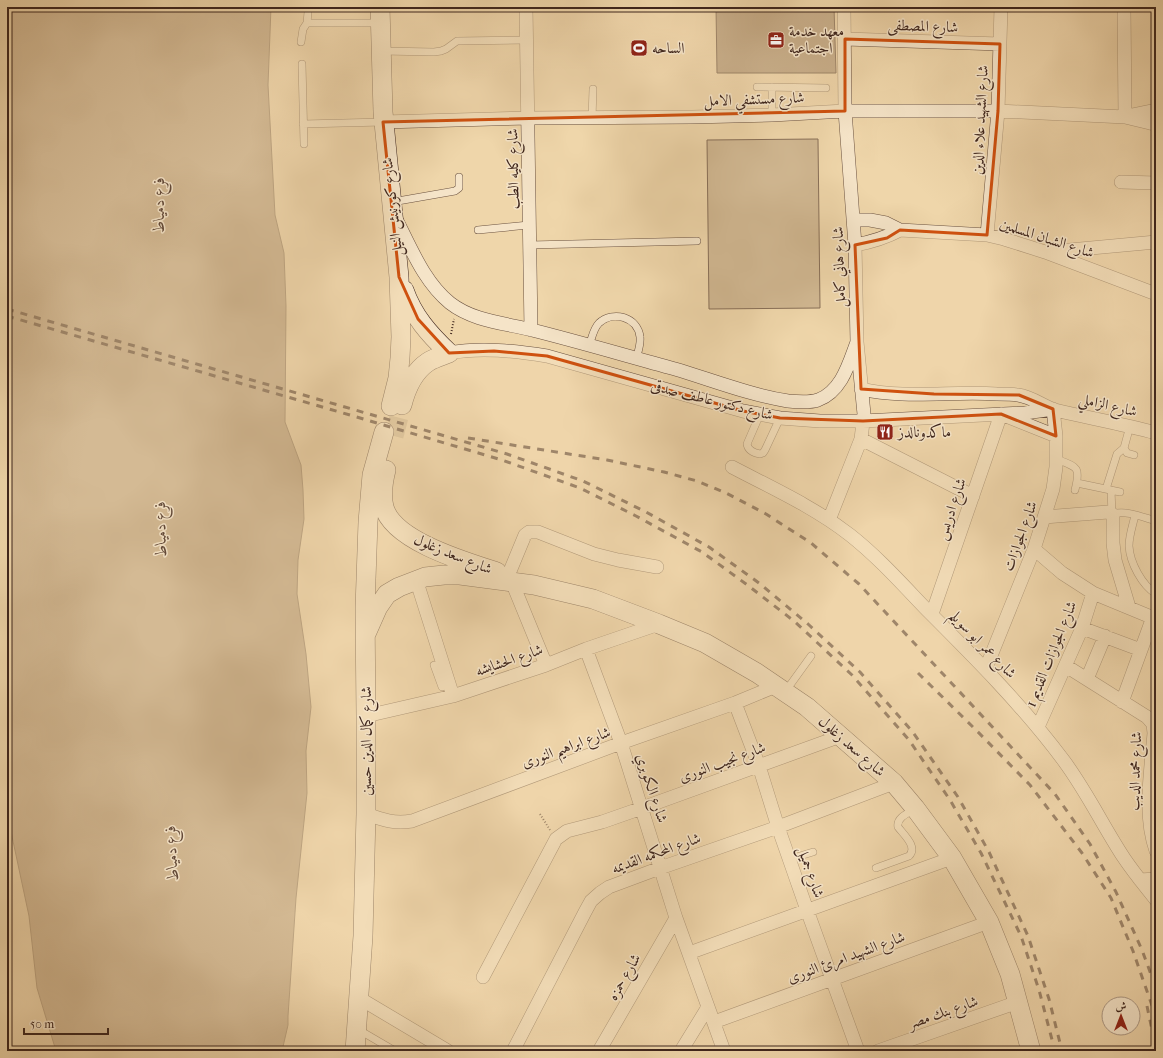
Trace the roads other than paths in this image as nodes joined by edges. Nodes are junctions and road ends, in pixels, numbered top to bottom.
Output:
1 (526, 7) edge
2 (844, 7) edge
3 (1001, 7) edge
4 (1124, 7) edge
5 (308, 12) dead end
6 (380, 15) edge
7 (307, 23) junction
8 (845, 39) junction
9 (526, 40) junction
10 (301, 42) dead end
11 (1000, 44) junction
12 (381, 51) junction
13 (302, 64) dead end
14 (757, 87) dead end
15 (772, 87) junction
16 (826, 88) dead end
17 (592, 89) dead end
18 (1156, 110) edge
19 (845, 111) junction
20 (998, 111) junction
21 (772, 114) junction
22 (1125, 117) junction
23 (528, 118) junction
24 (592, 118) junction
25 (383, 122) junction
26 (303, 124) junction
27 (1156, 124) edge
28 (304, 144) dead end
29 (459, 177) dead end
30 (1121, 182) dead end
31 (1156, 183) edge
32 (393, 208) junction
33 (853, 220) junction
34 (530, 225) junction
35 (478, 230) dead end
36 (900, 230) junction
37 (987, 235) junction
38 (697, 241) dead end
39 (1156, 242) edge
40 (530, 245) junction
41 (855, 245) junction
42 (1045, 252) junction
43 (399, 277) junction
44 (1156, 294) edge
45 (531, 330) junction
46 (857, 342) junction
47 (589, 346) junction
48 (449, 353) junction
49 (636, 359) junction
50 (861, 388) junction
51 (788, 401) junction
52 (396, 407) joint
53 (1053, 409) junction
54 (760, 414) junction
55 (1001, 414) junction
56 (780, 418) junction
57 (863, 421) junction
58 (1130, 426) junction
59 (389, 434) joint
60 (1156, 434) edge
61 (1056, 436) junction
62 (861, 439) junction
63 (1124, 448) junction
64 (1134, 455) dead end
65 (1056, 460) junction
66 (732, 467) dead end
67 (1108, 490) junction
68 (1120, 492) dead end
69 (973, 496) junction
70 (1112, 514) junction
71 (1135, 515) junction
72 (1044, 517) junction
73 (829, 520) junction
74 (1156, 521) edge
75 (1034, 549) junction
76 (657, 566) dead end
77 (510, 579) junction
78 (416, 580) junction
79 (1093, 593) junction
80 (1156, 594) edge
81 (1129, 607) junction
82 (932, 614) junction
83 (1154, 618) edge
84 (659, 624) junction
85 (1082, 628) junction
86 (366, 634) junction
87 (1105, 636) junction
88 (586, 649) junction
89 (1141, 650) junction
90 (811, 656) dead end
91 (546, 665) junction
92 (434, 666) dead end
93 (1066, 666) junction
94 (986, 668) junction
95 (1087, 679) junction
96 (442, 681) junction
97 (781, 689) junction
98 (453, 696) junction
99 (1122, 702) junction
100 (735, 703) junction
101 (1156, 711) edge
102 (366, 716) junction
103 (1153, 724) junction
104 (1038, 727) junction
105 (841, 736) junction
106 (621, 743) junction
107 (759, 766) junction
108 (894, 783) junction
109 (1152, 802) edge
110 (642, 808) junction
111 (915, 808) junction
112 (366, 814) junction
113 (778, 827) junction
114 (1156, 851) edge
115 (813, 852) dead end
116 (952, 858) junction
117 (790, 859) junction
118 (660, 868) junction
119 (876, 868) dead end
120 (1156, 879) edge
121 (1140, 880) junction
122 (1156, 900) edge
123 (807, 910) junction
124 (676, 918) junction
125 (989, 922) junction
126 (689, 953) junction
127 (483, 977) dead end
128 (832, 979) junction
129 (359, 998) junction
130 (1018, 1002) junction
131 (708, 1007) junction
132 (714, 1022) junction
133 (356, 1029) junction
134 (355, 1051) edge
135 (395, 1051) edge
136 (448, 1051) edge
137 (513, 1051) edge
138 (599, 1051) edge
139 (682, 1051) edge
140 (724, 1051) edge
141 (858, 1051) edge
142 (878, 1051) edge
143 (1031, 1051) edge

1 - 9 street, شارع كليه الطب
2 - 8 street, شارع هاني كامل
3 - 11 street, شارع الشهيد علاء الدين
4 - 22 street
5 - 7 lane
6 - 7 lane
6 - 12 main road, شارع كورنيش النيل
7 - 10 lane
8 - 11 street, شارع المصطفى
8 - 19 street, شارع هاني كامل
9 - 12 lane
9 - 23 street, شارع كليه الطب
11 - 20 street, شارع الشهيد علاء الدين
12 - 25 main road, شارع كورنيش النيل
13 - 26 lane
14 - 15 lane
15 - 16 lane
15 - 21 lane
17 - 24 lane
18 - 22 street, شارع مستشفي الامل
19 - 20 street, شارع مستشفي الامل
19 - 21 street, شارع مستشفي الامل
19 - 33 street, شارع هاني كامل
20 - 22 street, شارع مستشفي الامل
20 - 37 street, شارع الشهيد علاء الدين
21 - 24 street, شارع مستشفي الامل
22 - 27 street, شارع مستشفي الامل
23 - 24 street, شارع مستشفي الامل
23 - 25 street, شارع مستشفي الامل
23 - 34 street, شارع كليه الطب
25 - 26 lane
25 - 32 main road, شارع كورنيش النيل
26 - 28 lane
29 - 32 lane
30 - 31 street
32 - 43 main road, شارع كورنيش النيل
32 - 45 street, شارع دكتور عاطف صدقى
33 - 36 street, شارع الشبان المسلمين
33 - 41 street, شارع هاني كامل
34 - 35 lane
34 - 40 street, شارع كليه الطب
36 - 37 street, شارع الشبان المسلمين
36 - 41 street
37 - 42 street, شارع الشبان المسلمين
38 - 40 lane
39 - 42 street
40 - 45 street, شارع كليه الطب
41 - 46 street, شارع هاني كامل
42 - 44 street, شارع الشبان المسلمين
43 - 48 main road
43 - 52 main road, شارع كورنيش النيل
45 - 47 street, شارع دكتور عاطف صدقى
46 - 50 street, شارع هاني كامل
46 - 51 street, شارع دكتور عاطف صدقى
47 - 49 street, شارع دكتور عاطف صدقى
47 - 49 lane
48 - 52 main road, شارع دكتور عاطف صدقى
48 - 54 street, شارع دكتور عاطف صدقى
49 - 51 street, شارع دكتور عاطف صدقى
50 - 53 street
50 - 57 street, شارع هاني كامل
51 - 56 street
53 - 55 street, شارع دكتور عاطف صدقى
53 - 58 street, شارع الزاملي
53 - 61 street, شارع الجوازات
54 - 56 street, شارع دكتور عاطف صدقى
54 - 56 lane
55 - 57 street, شارع دكتور عاطف صدقى
55 - 61 street
55 - 69 street, شارع ادريس
56 - 57 street, شارع دكتور عاطف صدقى
57 - 62 street, شارع هاني كامل
58 - 60 street, شارع الزاملي
58 - 63 lane
59 - 77 main road, شارع سعد زغلول
59 - 86 main road, شارع كمال الدين حسين
61 - 65 street, شارع الجوازات
62 - 69 street
62 - 73 street, شارع هاني كامل
63 - 64 lane
63 - 67 lane
65 - 67 lane
65 - 72 street, شارع الجوازات
66 - 73 street, شارع عمر ابو سويلم
67 - 68 lane
67 - 70 lane
69 - 82 street, شارع ادريس
70 - 71 lane
70 - 72 street
70 - 81 street
71 - 74 lane
71 - 80 lane
72 - 75 street, شارع الجوازات
73 - 82 street, شارع عمر ابو سويلم
75 - 79 street
75 - 94 street, شارع الجوازات
76 - 77 street
77 - 78 main road, شارع سعد زغلول
77 - 84 main road, شارع سعد زغلول
77 - 91 street
78 - 86 main road, شارع سعد زغلول
78 - 96 street
79 - 81 street
79 - 85 street, شارع الجوازات القديم 1
81 - 83 street
82 - 94 street, شارع عمر ابو سويلم
83 - 89 street
84 - 88 street, شارع الحشايشه
84 - 97 main road, شارع سعد زغلول
85 - 87 street
85 - 93 street, شارع الجوازات القديم 1
86 - 102 main road, شارع كمال الدين حسين
87 - 89 street
87 - 95 street
88 - 91 street, شارع الحشايشه
88 - 106 street, شارع الكوبري
89 - 99 street
90 - 97 lane
91 - 98 street, شارع الحشايشه
92 - 96 lane
93 - 95 street, شارع محمد الديب
93 - 104 street, شارع الجوازات القديم 1
94 - 104 street, شارع عمر ابو سويلم
95 - 99 street, شارع محمد الديب
96 - 98 street
97 - 100 street, شارع ابراهيم النورى
97 - 105 main road, شارع سعد زغلول
98 - 102 street, شارع الحشايشه
99 - 103 street, شارع محمد الديب
100 - 106 street, شارع ابراهيم النورى
100 - 107 street, شارع جميل
101 - 103 street
102 - 112 main road, شارع كمال الدين حسين
103 - 109 street, شارع محمد الديب
104 - 121 street, شارع عمر ابو سويلم
105 - 107 street, شارع نجيب النورى
105 - 108 main road, شارع سعد زغلول
106 - 110 street, شارع الكوبري
106 - 112 street, شارع ابراهيم النورى
107 - 110 street, شارع نجيب النورى
107 - 113 street, شارع جميل
108 - 111 main road, شارع سعد زغلول
108 - 113 street, شارع المحكمه القديمه
109 - 114 street, شارع محمد الديب
110 - 118 street, شارع الكوبري
110 - 127 street, شارع نجيب النورى
111 - 116 main road, شارع سعد زغلول
111 - 119 lane
112 - 129 main road, شارع كمال الدين حسين
113 - 117 street, شارع جميل
113 - 118 street, شارع المحكمه القديمه
115 - 117 lane
116 - 123 street
116 - 125 main road, شارع سعد زغلول
117 - 123 street, شارع جميل
118 - 124 street, شارع الكوبري
118 - 137 street, شارع المحكمه القديمه
120 - 121 street
121 - 122 street, شارع عمر ابو سويلم
123 - 126 street
123 - 128 street, شارع جميل
124 - 126 street, شارع الكوبري
124 - 138 street, شارع حمزه
125 - 128 street, شارع الشهيد امرئ النورى
125 - 130 main road, شارع سعد زغلول
126 - 131 street, شارع الكوبري
128 - 132 street, شارع الشهيد امرئ النورى
128 - 141 street, شارع جميل
129 - 133 main road, شارع كمال الدين حسين
129 - 136 street
130 - 142 street, شارع بنك مصر
130 - 143 main road, شارع سعد زغلول
131 - 132 street, شارع الكوبري
131 - 139 street
132 - 140 street, شارع الكوبري
133 - 134 main road, شارع كمال الدين حسين
133 - 135 lane

